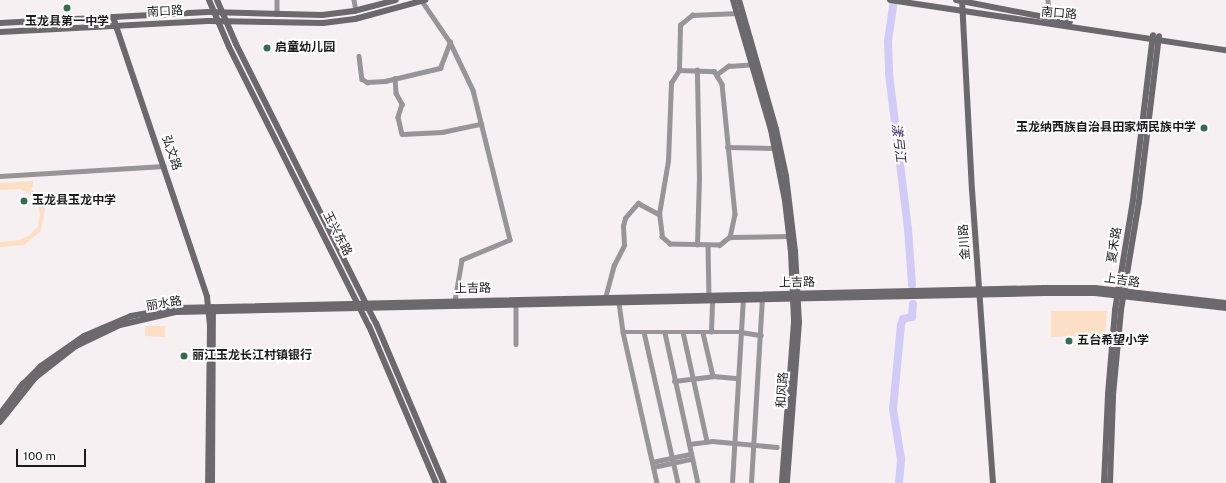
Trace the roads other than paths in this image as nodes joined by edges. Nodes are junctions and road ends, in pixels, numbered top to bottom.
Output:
1 (209, 0) edge
2 (218, 0) edge
3 (277, 0) edge
4 (354, 0) edge
5 (396, 0) edge
6 (424, 0) edge
7 (733, 0) edge
8 (739, 0) edge
9 (890, 0) edge
10 (960, 0) edge
11 (1048, 0) edge
12 (356, 10) junction
13 (963, 11) junction
14 (214, 12) junction
15 (222, 12) junction
16 (738, 13) junction
17 (277, 14) junction
18 (113, 17) junction
19 (1049, 17) junction
20 (217, 21) junction
21 (226, 21) junction
22 (0, 23) edge
23 (116, 26) junction
24 (0, 32) edge
25 (1156, 37) junction
26 (450, 42) junction
27 (1226, 46) edge
28 (1226, 50) edge
29 (359, 56) dead end
30 (754, 64) junction
31 (679, 70) junction
32 (697, 70) junction
33 (716, 74) junction
34 (395, 78) junction
35 (481, 124) junction
36 (727, 147) junction
37 (775, 148) junction
38 (164, 166) junction
39 (0, 176) edge
40 (659, 214) junction
41 (789, 236) junction
42 (730, 237) junction
43 (696, 245) junction
44 (708, 245) junction
45 (980, 292) junction
46 (1121, 294) junction
47 (795, 297) junction
48 (605, 298) junction
49 (710, 298) junction
50 (743, 300) junction
51 (762, 300) junction
52 (455, 301) junction
53 (1226, 302) edge
54 (619, 303) junction
55 (360, 305) junction
56 (368, 305) junction
57 (516, 305) junction
58 (211, 308) junction
59 (1226, 308) edge
60 (623, 332) junction
61 (644, 332) junction
62 (683, 332) junction
63 (703, 332) junction
64 (712, 332) junction
65 (742, 332) junction
66 (665, 333) junction
67 (761, 335) junction
68 (516, 344) dead end
69 (713, 376) junction
70 (693, 378) junction
71 (738, 378) junction
72 (674, 381) junction
73 (0, 414) edge
74 (0, 422) edge
75 (707, 441) junction
76 (734, 442) junction
77 (688, 444) junction
78 (754, 445) junction
79 (777, 447) dead end
80 (691, 457) junction
81 (672, 460) junction
82 (653, 464) junction
83 (208, 483) edge
84 (212, 483) edge
85 (436, 483) edge
86 (444, 483) edge
87 (657, 483) edge
88 (678, 483) edge
89 (698, 483) edge
90 (732, 483) edge
91 (751, 483) edge
92 (782, 483) edge
93 (787, 483) edge
94 (993, 483) edge
95 (1104, 483) edge
96 (1110, 483) edge

1 - 14 main road, 玉兴东路
2 - 15 main road, 玉兴东路
3 - 17 street
4 - 12 street
5 - 12 main road, 南口路
6 - 21 main road, 南口路
6 - 26 street
7 - 16 main road
8 - 47 main road
9 - 13 main road, 南口路
10 - 13 main road, 金川路
10 - 19 main road, 南口路
11 - 19 street
12 - 17 main road, 南口路
13 - 25 main road, 南口路
13 - 45 main road, 金川路
14 - 15 main road, 南口路
14 - 18 main road, 南口路
14 - 20 main road, 玉兴东路
15 - 17 main road, 南口路
15 - 21 main road, 玉兴东路
16 - 30 main road
16 - 31 street
18 - 22 main road, 南口路
18 - 23 main road, 弘文路
19 - 25 main road, 南口路
20 - 21 main road, 南口路
20 - 23 main road, 南口路
20 - 55 main road, 玉兴东路
21 - 56 main road, 玉兴东路
23 - 24 main road, 南口路
23 - 38 main road, 弘文路
25 - 27 main road, 南口路
25 - 28 main road, 南口路
25 - 46 main road, 夏禾路
26 - 34 street
26 - 35 street
29 - 34 street
30 - 33 street
30 - 37 main road
31 - 32 street
31 - 40 street
32 - 33 street
32 - 43 street
33 - 36 street
34 - 35 street
35 - 52 street
36 - 37 street
36 - 42 street
37 - 41 main road
38 - 39 street
38 - 58 main road, 弘文路
40 - 43 street
40 - 48 street
41 - 42 street
41 - 47 main road
42 - 44 street
43 - 44 street
44 - 49 street
45 - 46 main road, 上吉路
45 - 47 main road, 上吉路
45 - 94 main road, 金川路
46 - 53 main road, 上吉路
46 - 59 main road, 上吉路
46 - 95 main road, 夏禾路
46 - 96 main road, 夏禾路
47 - 49 main road, 上吉路
47 - 51 main road, 上吉路
47 - 92 main road, 和风路
47 - 93 main road, 和风路
48 - 49 main road, 上吉路
48 - 52 main road, 上吉路
49 - 50 main road, 上吉路
49 - 54 main road, 上吉路
49 - 64 street
50 - 51 main road, 上吉路
50 - 65 street
51 - 67 street
52 - 56 main road, 上吉路
54 - 57 main road, 上吉路
54 - 60 street
55 - 56 main road, 丽水路
55 - 58 main road, 丽水路
55 - 85 main road, 玉兴东路
56 - 57 main road, 上吉路
56 - 86 main road, 玉兴东路
57 - 68 street
58 - 73 main road, 丽水路
58 - 74 main road, 丽水路
58 - 83 main road, 弘文路
58 - 84 main road, 弘文路
60 - 61 street
60 - 82 street
61 - 66 street
61 - 81 street
62 - 63 street
62 - 66 street
62 - 70 street
63 - 64 street
63 - 69 street
64 - 65 street
65 - 67 street
65 - 71 street
66 - 72 street
67 - 78 street
69 - 70 street
69 - 71 street
70 - 72 street
70 - 75 street
71 - 76 street
72 - 77 street
75 - 76 street
75 - 77 street
76 - 78 street
76 - 90 street
77 - 80 street
78 - 79 street
78 - 91 street
80 - 81 street
80 - 89 street
81 - 82 street
81 - 88 street
82 - 87 street

